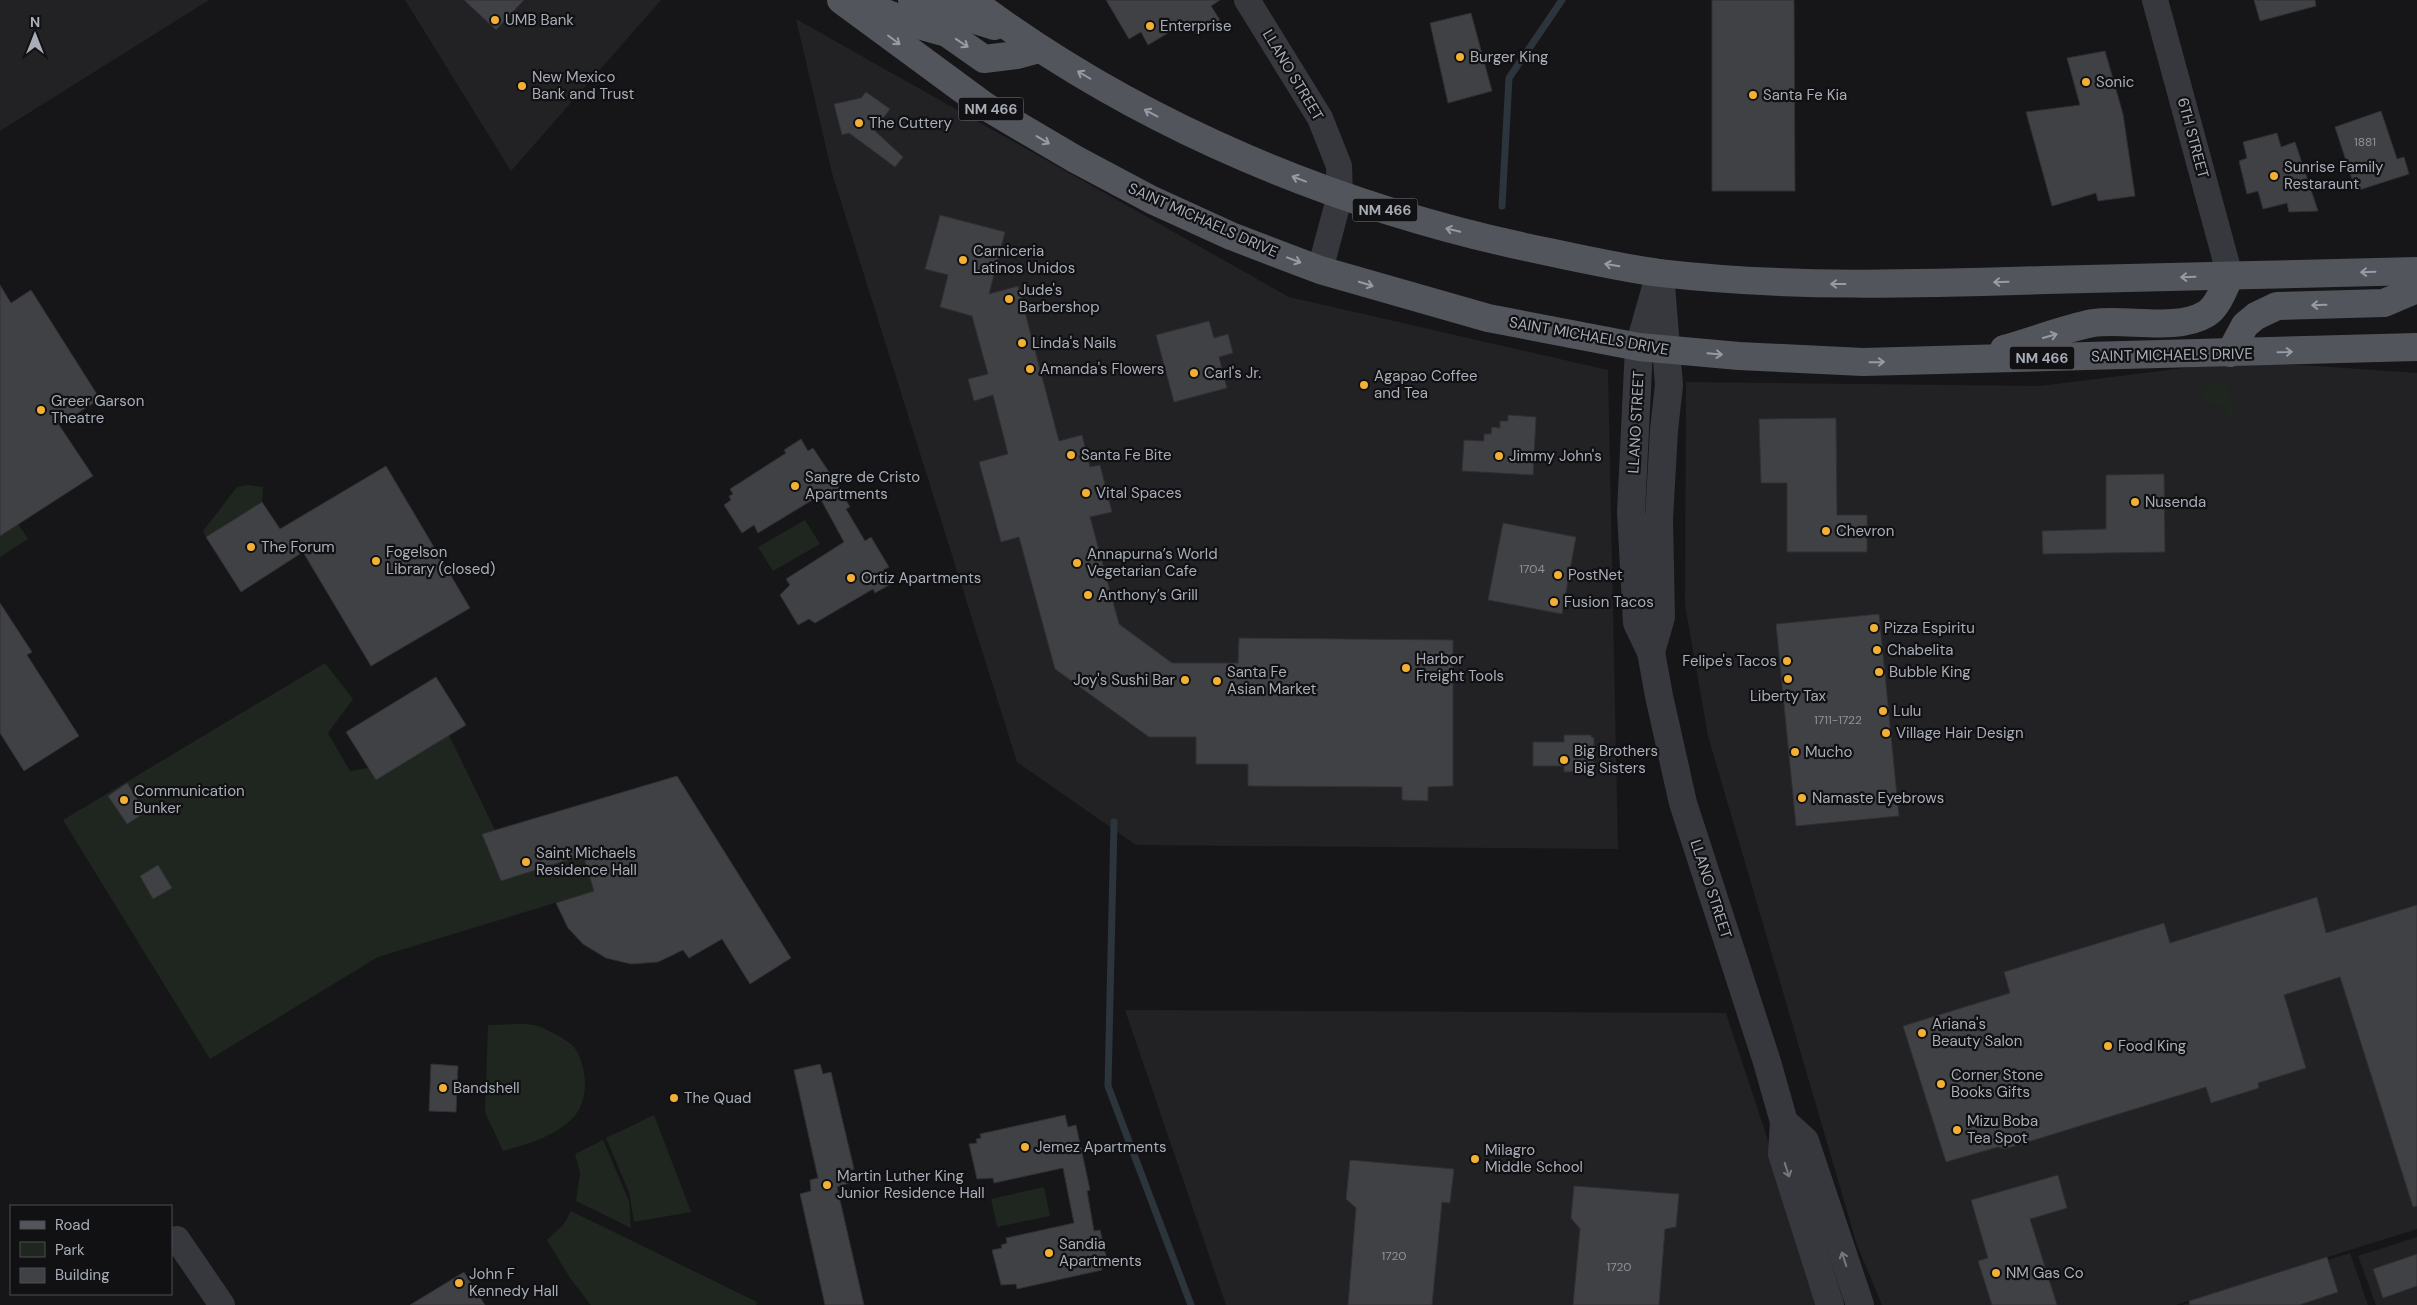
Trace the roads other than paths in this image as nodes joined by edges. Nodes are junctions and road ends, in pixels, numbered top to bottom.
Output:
1 (841, 0) edge
2 (852, 0) edge
3 (912, 0) edge
4 (971, 0) edge
5 (1247, 0) edge
6 (2155, 0) edge
7 (1012, 31) junction
8 (1039, 49) junction
9 (1340, 195) junction
10 (1320, 270) junction
11 (2417, 271) edge
12 (1660, 273) junction
13 (2230, 276) junction
14 (2417, 289) edge
15 (1640, 347) junction
16 (2417, 347) edge
17 (1667, 350) junction
18 (2230, 354) junction
19 (1970, 360) junction
20 (1651, 652) junction
21 (1784, 1122) junction
22 (177, 1239) dead end
23 (222, 1305) edge
24 (1830, 1305) edge
25 (1860, 1305) edge

1 -> 10 main road, SAINT MICHAELS DRIVE / NM 466
2 -> 8 main road
3 - 7 main road
4 - 7 main road, NM 466
5 - 9 street, LLANO STREET
6 - 13 street, 6TH STREET
7 - 8 main road, NM 466
9 -> 8 main road, NM 466
9 - 10 street, LLANO STREET
12 -> 9 main road, NM 466
10 -> 15 main road, SAINT MICHAELS DRIVE / NM 466
11 -> 13 main road, NM 466
13 -> 12 main road, NM 466
12 - 15 street, LLANO STREET
12 - 17 street, LLANO STREET
19 -> 13 main road
14 -> 18 main road
15 - 17 main road, SAINT MICHAELS DRIVE / NM 466
15 - 20 street, LLANO STREET
18 -> 16 main road, SAINT MICHAELS DRIVE / NM 466
17 -> 19 main road, SAINT MICHAELS DRIVE / NM 466
17 - 20 street, LLANO STREET
18 - 19 main road, SAINT MICHAELS DRIVE / NM 466
20 - 21 street, LLANO STREET
21 -> 24 street, LLANO STREET
25 -> 21 street
22 - 23 street

